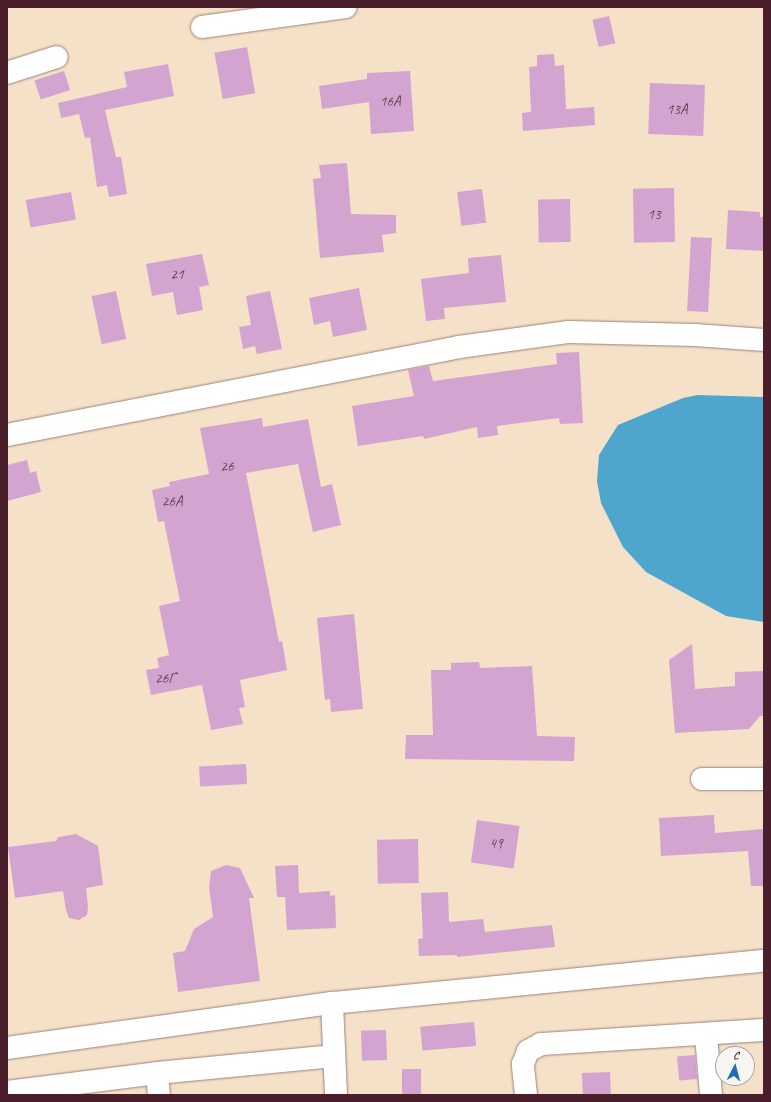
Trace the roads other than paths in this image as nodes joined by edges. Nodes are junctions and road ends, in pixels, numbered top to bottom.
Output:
1 (346, 7) edge
2 (202, 27) dead end
3 (57, 57) dead end
4 (7, 74) edge
5 (764, 340) edge
6 (7, 435) edge
7 (702, 779) dead end
8 (764, 779) edge
9 (764, 961) edge
10 (332, 1003) junction
11 (764, 1030) edge
12 (706, 1035) junction
13 (7, 1048) edge
14 (334, 1056) junction
15 (157, 1073) junction
16 (7, 1092) edge
17 (159, 1095) edge
18 (336, 1095) edge
19 (526, 1095) edge
20 (711, 1095) edge

1 - 2 lane
3 - 4 lane
5 - 6 lane
7 - 8 lane
9 - 10 lane
10 - 13 lane
10 - 14 lane
11 - 12 lane
12 - 19 lane
12 - 20 lane
14 - 15 lane
14 - 18 lane
15 - 16 lane
15 - 17 lane

